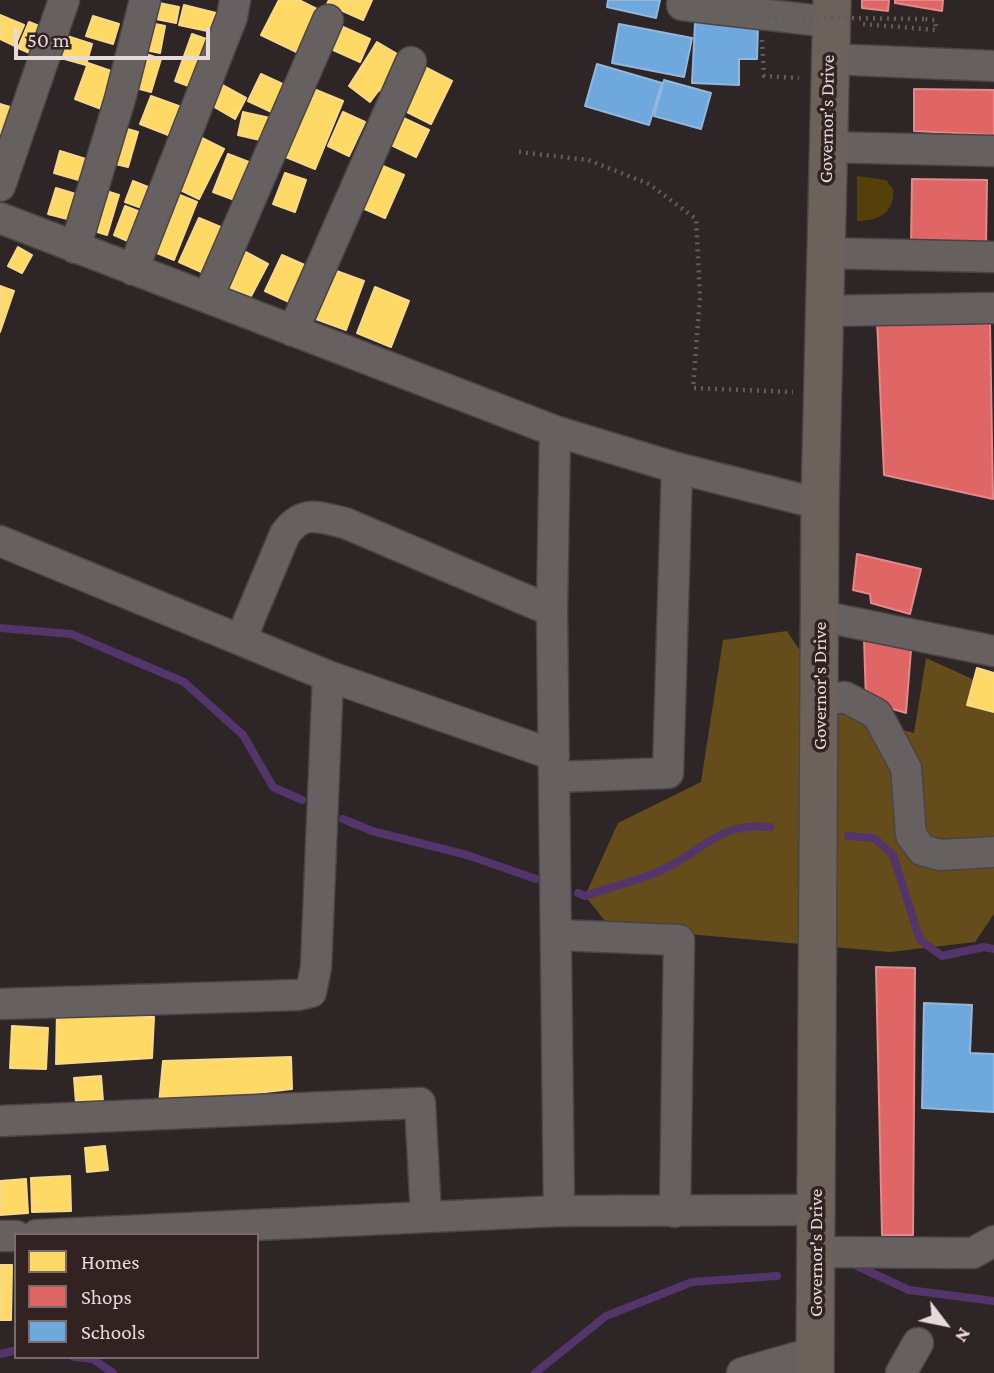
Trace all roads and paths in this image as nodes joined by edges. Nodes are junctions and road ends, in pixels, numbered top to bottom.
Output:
1 (64, 0) edge
2 (145, 0) edge
3 (235, 0) edge
4 (682, 5) dead end
5 (831, 11) edge
6 (761, 17) dead end
7 (328, 20) dead end
8 (411, 62) dead end
9 (763, 62) dead end
10 (994, 66) edge
11 (828, 69) junction
12 (827, 147) junction
13 (994, 151) edge
14 (519, 152) dead end
15 (0, 186) edge
16 (0, 218) edge
17 (75, 248) junction
18 (824, 253) junction
19 (994, 257) edge
20 (133, 270) junction
21 (208, 298) junction
22 (994, 308) edge
23 (824, 311) junction
24 (293, 331) junction
25 (822, 393) junction
26 (555, 431) junction
27 (677, 468) junction
28 (820, 504) junction
29 (0, 541) edge
30 (552, 611) junction
31 (820, 616) junction
32 (241, 639) junction
33 (994, 652) edge
34 (328, 676) junction
35 (820, 700) junction
36 (554, 766) junction
37 (994, 852) edge
38 (558, 935) junction
39 (0, 1004) edge
40 (0, 1121) edge
41 (817, 1210) junction
42 (559, 1212) junction
43 (675, 1212) junction
44 (426, 1216) junction
45 (160, 1232) edge
46 (119, 1233) edge
47 (994, 1241) edge
48 (816, 1252) junction
49 (918, 1343) dead end
50 (815, 1363) edge
51 (742, 1373) edge
52 (901, 1373) edge

1 - 15 street
2 - 17 street
3 - 20 street
4 - 5 street
5 - 6 path, bridge
5 - 11 main road, Governor's Drive
7 - 21 street
8 - 24 street
9 - 11 path
10 - 11 street
11 - 12 main road, Governor's Drive
12 - 13 street
12 - 18 main road, Governor's Drive
14 - 25 path
16 - 17 street
17 - 20 street
18 - 19 street
18 - 23 main road, Governor's Drive
20 - 21 street
21 - 24 street
22 - 23 street
23 - 25 main road, Governor's Drive
24 - 26 street
25 - 28 main road, Governor's Drive
26 - 27 street
26 - 30 street
27 - 28 street
27 - 36 street
28 - 31 main road, Governor's Drive
29 - 32 street
30 - 32 street
30 - 36 street
31 - 33 street
31 - 35 main road, Governor's Drive
32 - 34 street
34 - 36 street
34 - 39 street
35 - 37 street
35 - 41 main road, Governor's Drive
36 - 38 street
38 - 42 street
38 - 43 street
40 - 44 street
41 - 43 street
41 - 48 main road, Governor's Drive
42 - 43 street
42 - 44 street
44 - 45 street
45 - 46 street
47 - 48 street
48 - 50 main road, Governor's Drive
49 - 52 street
50 - 51 street

